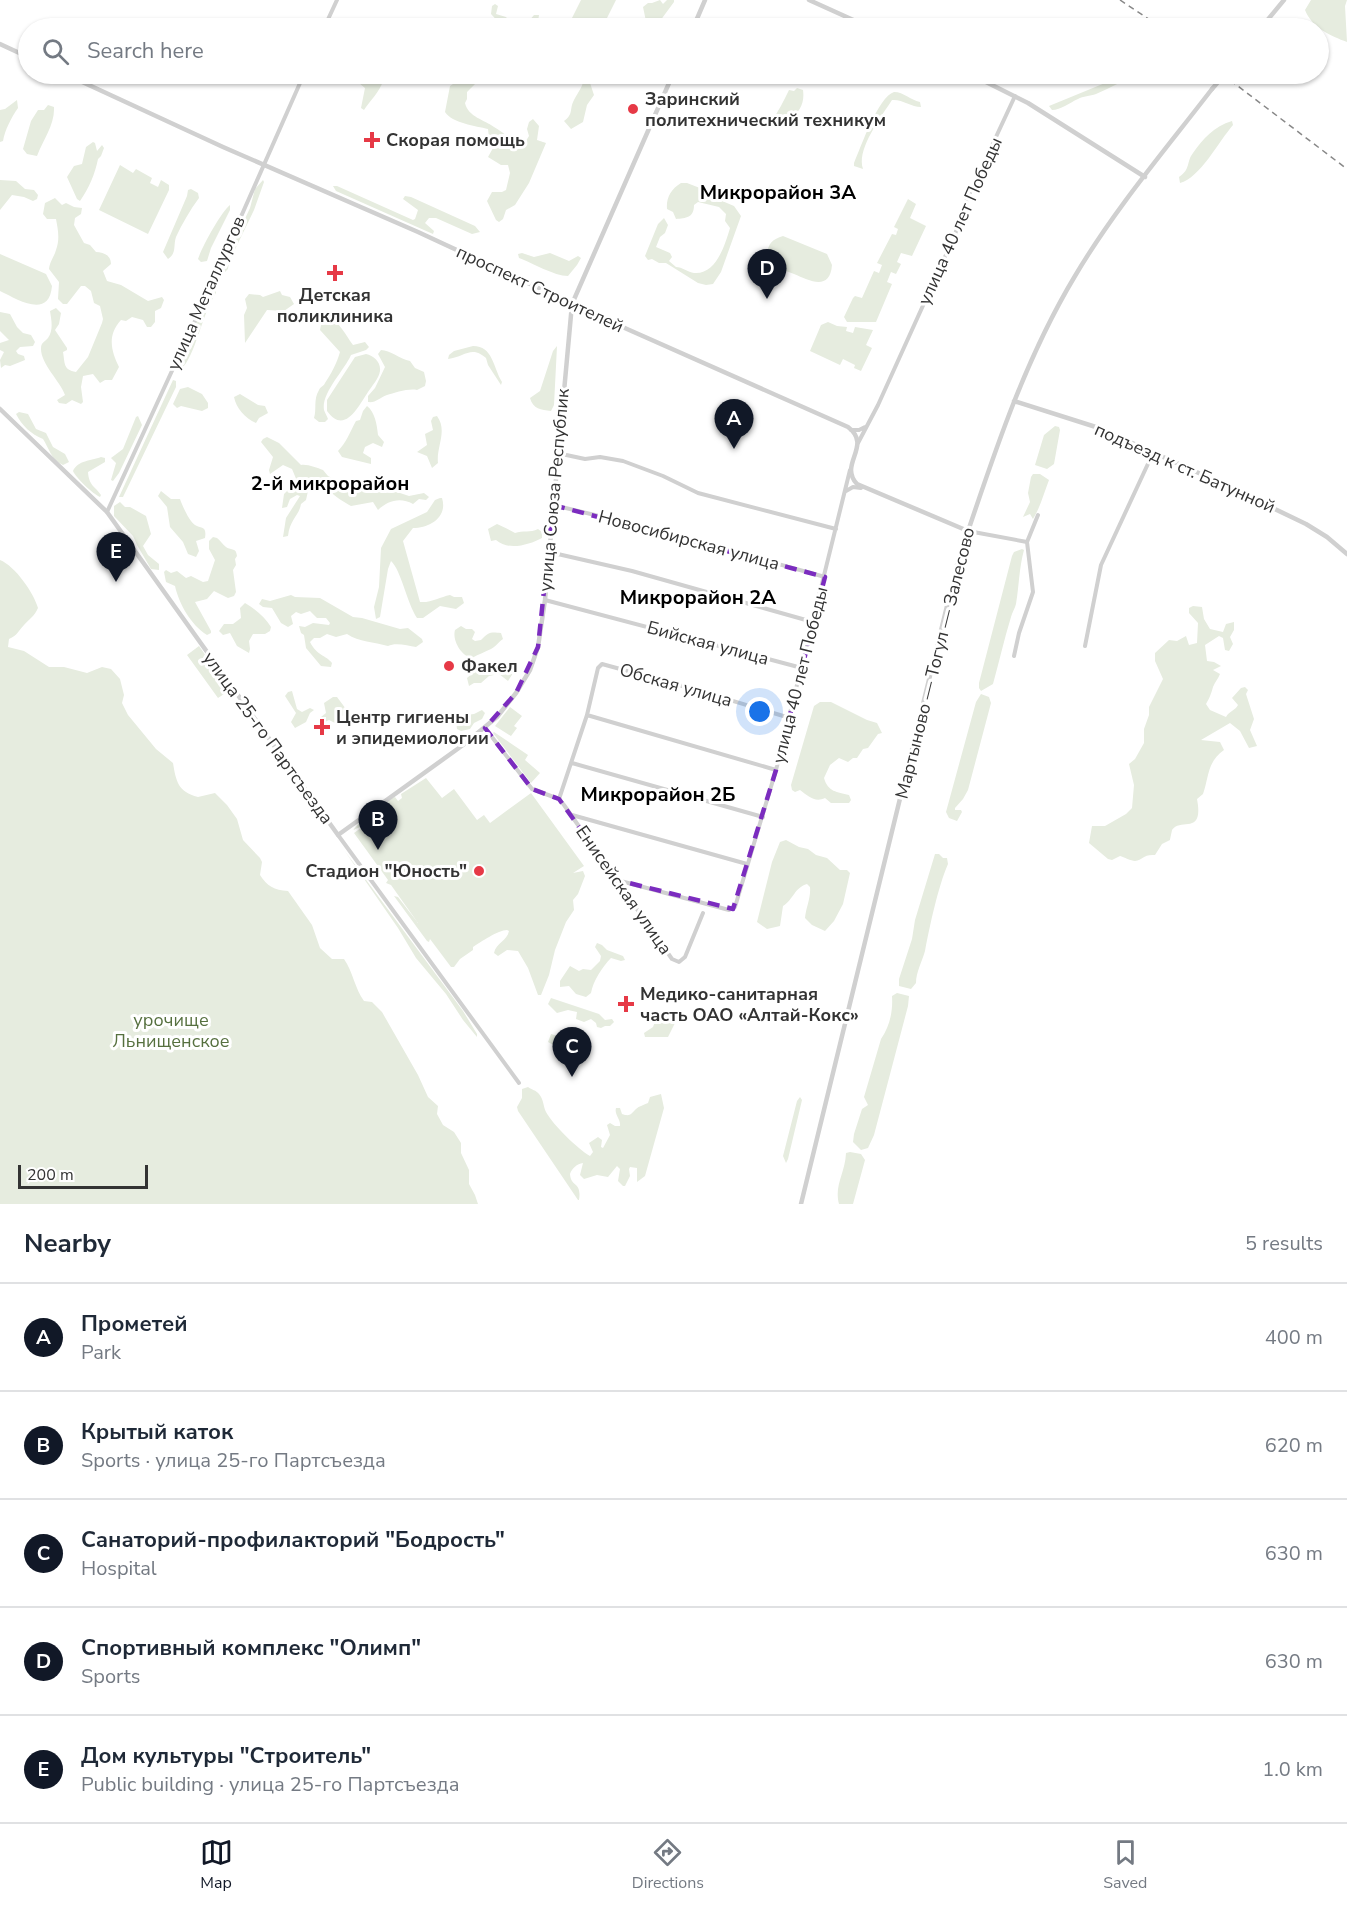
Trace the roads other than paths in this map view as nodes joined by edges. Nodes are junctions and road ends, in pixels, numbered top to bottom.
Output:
1 (337, 0) edge
2 (705, 0) edge
3 (809, 0) edge
4 (1284, 0) edge
5 (329, 18) edge
6 (697, 18) edge
7 (849, 18) edge
8 (1269, 18) edge
9 (0, 44) edge
10 (18, 52) edge
11 (87, 84) edge
12 (299, 84) edge
13 (669, 84) edge
14 (991, 84) edge
15 (1216, 84) edge
16 (1016, 96) junction
17 (263, 164) junction
18 (1145, 177) junction
19 (572, 304) junction
20 (1014, 401) junction
21 (0, 409) edge
22 (869, 422) junction
23 (851, 430) junction
24 (858, 443) junction
25 (557, 453) junction
26 (1153, 453) junction
27 (850, 469) junction
28 (862, 488) junction
29 (845, 492) junction
30 (553, 505) junction
31 (107, 512) junction
32 (1038, 515) dead end
33 (836, 529) junction
34 (968, 531) junction
35 (1028, 542) junction
36 (549, 552) junction
37 (1347, 554) edge
38 (825, 577) junction
39 (545, 600) junction
40 (813, 622) junction
41 (1085, 646) dead end
42 (1014, 656) dead end
43 (802, 668) junction
44 (586, 715) junction
45 (790, 718) junction
46 (485, 728) junction
47 (572, 763) junction
48 (776, 770) junction
49 (559, 799) junction
50 (572, 815) junction
51 (763, 817) junction
52 (338, 835) junction
53 (747, 864) junction
54 (617, 880) junction
55 (702, 913) dead end
56 (519, 1083) dead end
57 (801, 1204) edge

1 - 5 street
2 - 6 street
3 - 7 street
4 - 8 street
9 - 10 street
11 - 17 street, проспект Строителей
12 - 17 street, улица Металлургов
13 - 19 street, улица Союза Республик
14 - 16 street
15 - 18 street, Мартыново — Тогул — Залесово, bridge
16 - 18 street
16 - 22 street, улица 40 лет Победы
17 - 19 street, проспект Строителей
17 - 31 street, улица Металлургов
18 - 20 street, Мартыново — Тогул — Залесово
19 - 23 street, проспект Строителей
19 - 25 street, улица Союза Республик
20 - 26 street, подъезд к ст. Батунной
20 - 34 street, Мартыново — Тогул — Залесово
21 - 31 street, улица 25-го Партсъезда
22 - 23 street
22 - 24 street, улица 40 лет Победы
23 - 24 street
24 - 27 street
25 - 30 street, улица Союза Республик
25 - 33 street
26 - 37 street, подъезд к ст. Батунной
26 - 41 street
27 - 28 street
27 - 29 street, улица 40 лет Победы
28 - 29 street
28 - 34 street
29 - 33 street, улица 40 лет Победы
30 - 36 street, улица Союза Республик
30 - 38 street, Новосибирская улица
31 - 52 street, улица 25-го Партсъезда
32 - 35 street
33 - 38 street, улица 40 лет Победы
34 - 35 street
34 - 57 street, Мартыново — Тогул — Залесово
35 - 42 street
36 - 39 street, улица Союза Республик
36 - 40 street
38 - 40 street, улица 40 лет Победы
39 - 43 street, Бийская улица
39 - 46 street, улица Союза Республик
40 - 43 street, улица 40 лет Победы
43 - 45 street, улица 40 лет Победы
44 - 45 street, Обская улица
44 - 47 street
44 - 48 street
45 - 48 street, улица 40 лет Победы
46 - 49 street, Енисейская улица
46 - 52 street, улица Союза Республик
47 - 49 street
47 - 51 street
48 - 51 street, улица 40 лет Победы
49 - 50 street, Енисейская улица
50 - 53 street
50 - 54 street, Енисейская улица
51 - 53 street, улица 40 лет Победы
52 - 56 street, улица 25-го Партсъезда
53 - 54 street, улица 40 лет Победы
54 - 55 street, Енисейская улица

